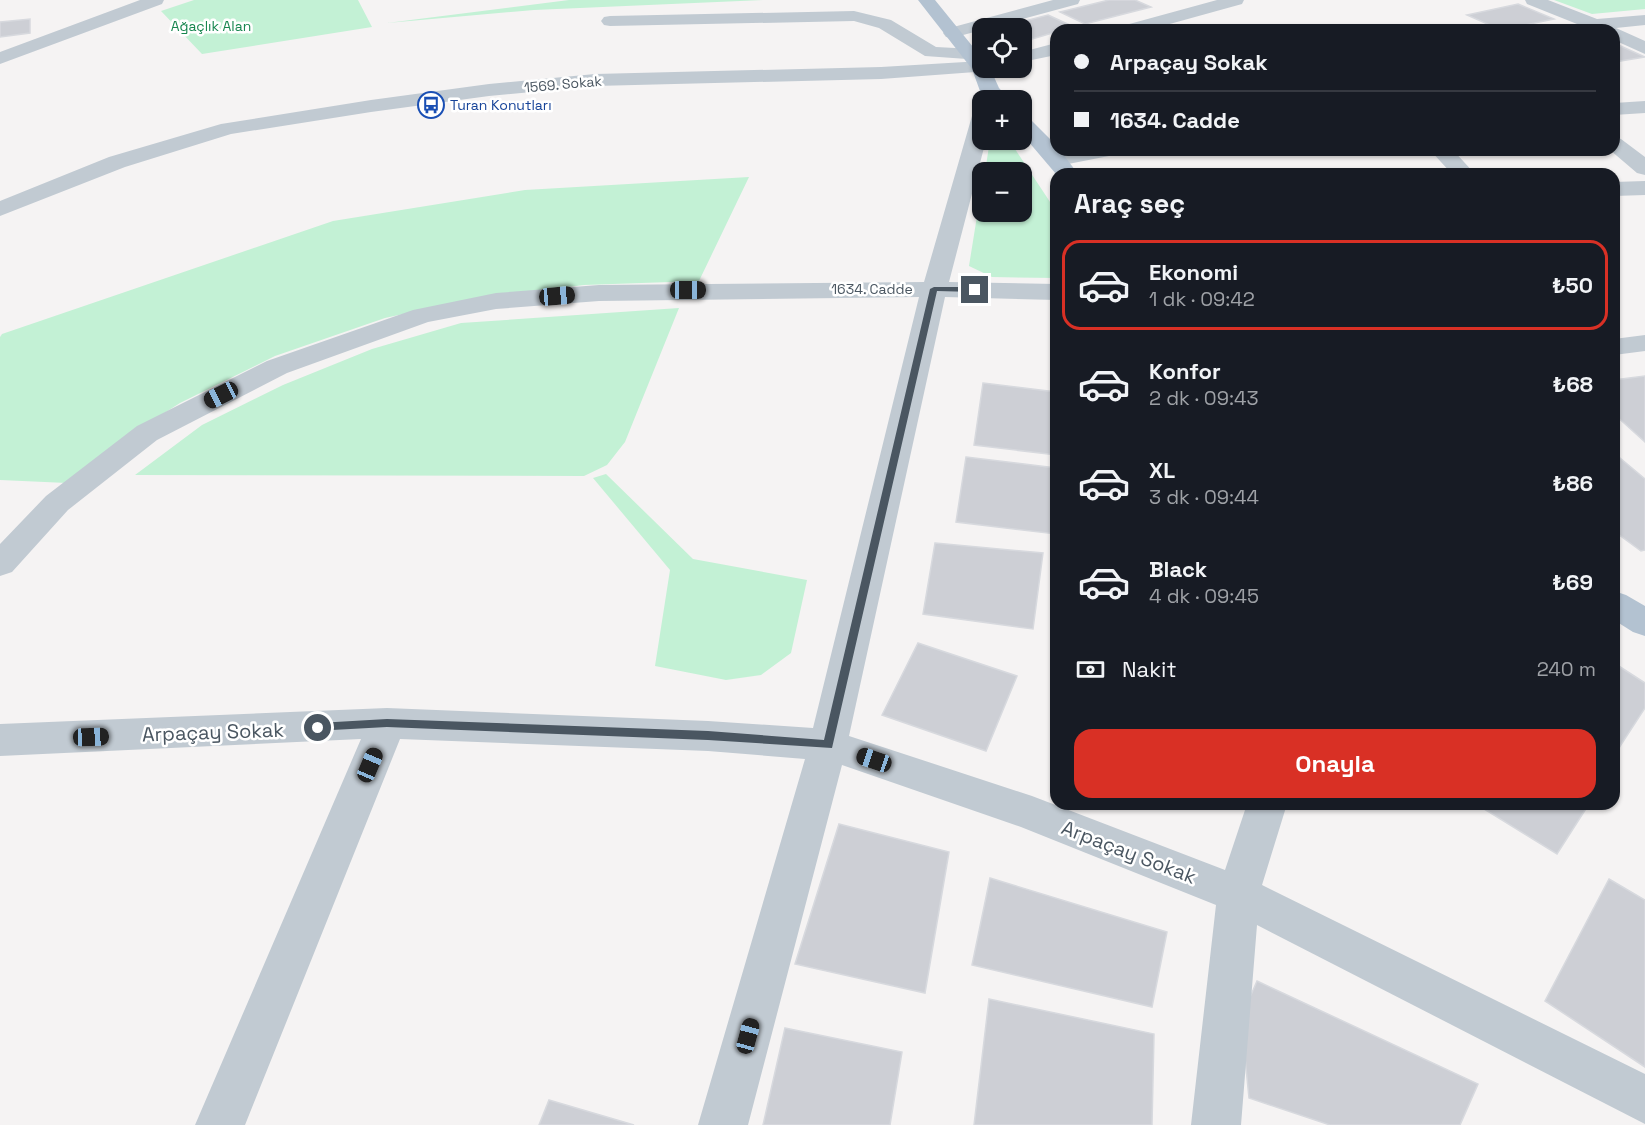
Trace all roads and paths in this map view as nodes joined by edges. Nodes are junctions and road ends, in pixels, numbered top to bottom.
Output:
1 (156, 0) edge
2 (926, 0) edge
3 (1072, 0) edge
4 (1236, 0) edge
5 (1533, 0) edge
6 (1172, 19) junction
7 (1645, 20) edge
8 (610, 21) dead end
9 (1152, 24) edge
10 (1186, 24) edge
11 (1593, 24) edge
12 (1620, 24) edge
13 (952, 33) junction
14 (1620, 36) edge
15 (1645, 48) edge
16 (1050, 50) edge
17 (1032, 54) edge
18 (972, 57) edge
19 (0, 58) edge
20 (972, 62) edge
21 (972, 63) edge
22 (1645, 107) edge
23 (1620, 109) edge
24 (1032, 133) edge
25 (1620, 147) edge
26 (973, 150) edge
27 (1050, 153) edge
28 (1091, 156) edge
29 (1447, 156) edge
30 (1063, 167) edge
31 (1458, 168) edge
32 (1645, 168) edge
33 (1645, 188) edge
34 (1620, 189) edge
35 (0, 209) edge
36 (934, 289) junction
37 (1050, 292) edge
38 (1645, 343) edge
39 (1620, 346) edge
40 (0, 564) edge
41 (387, 723) junction
42 (0, 740) edge
43 (828, 745) junction
44 (1265, 810) edge
45 (1238, 894) junction
46 (1645, 1101) edge
47 (220, 1125) edge
48 (723, 1125) edge
49 (1216, 1125) edge

1 - 19 street
2 - 13 main road
3 - 13 street
4 - 6 street
5 - 11 street
6 - 9 street
6 - 10 street
7 - 12 street
8 - 20 street
13 - 18 main road
14 - 15 street
16 - 17 street
21 - 35 street, 1569. Sokak
22 - 23 street
24 - 27 main road
25 - 32 street
26 - 36 street
28 - 30 street
29 - 31 street
33 - 34 street
36 - 37 street, 1634. Cadde
36 - 40 street, 1634. Cadde
36 - 43 street
38 - 39 street
41 - 42 street, Arpaçay Sokak
41 - 43 street, Arpaçay Sokak
41 - 47 street
43 - 45 street, Arpaçay Sokak
43 - 48 street
44 - 45 street
45 - 46 street, Arpaçay Sokak
45 - 49 street

